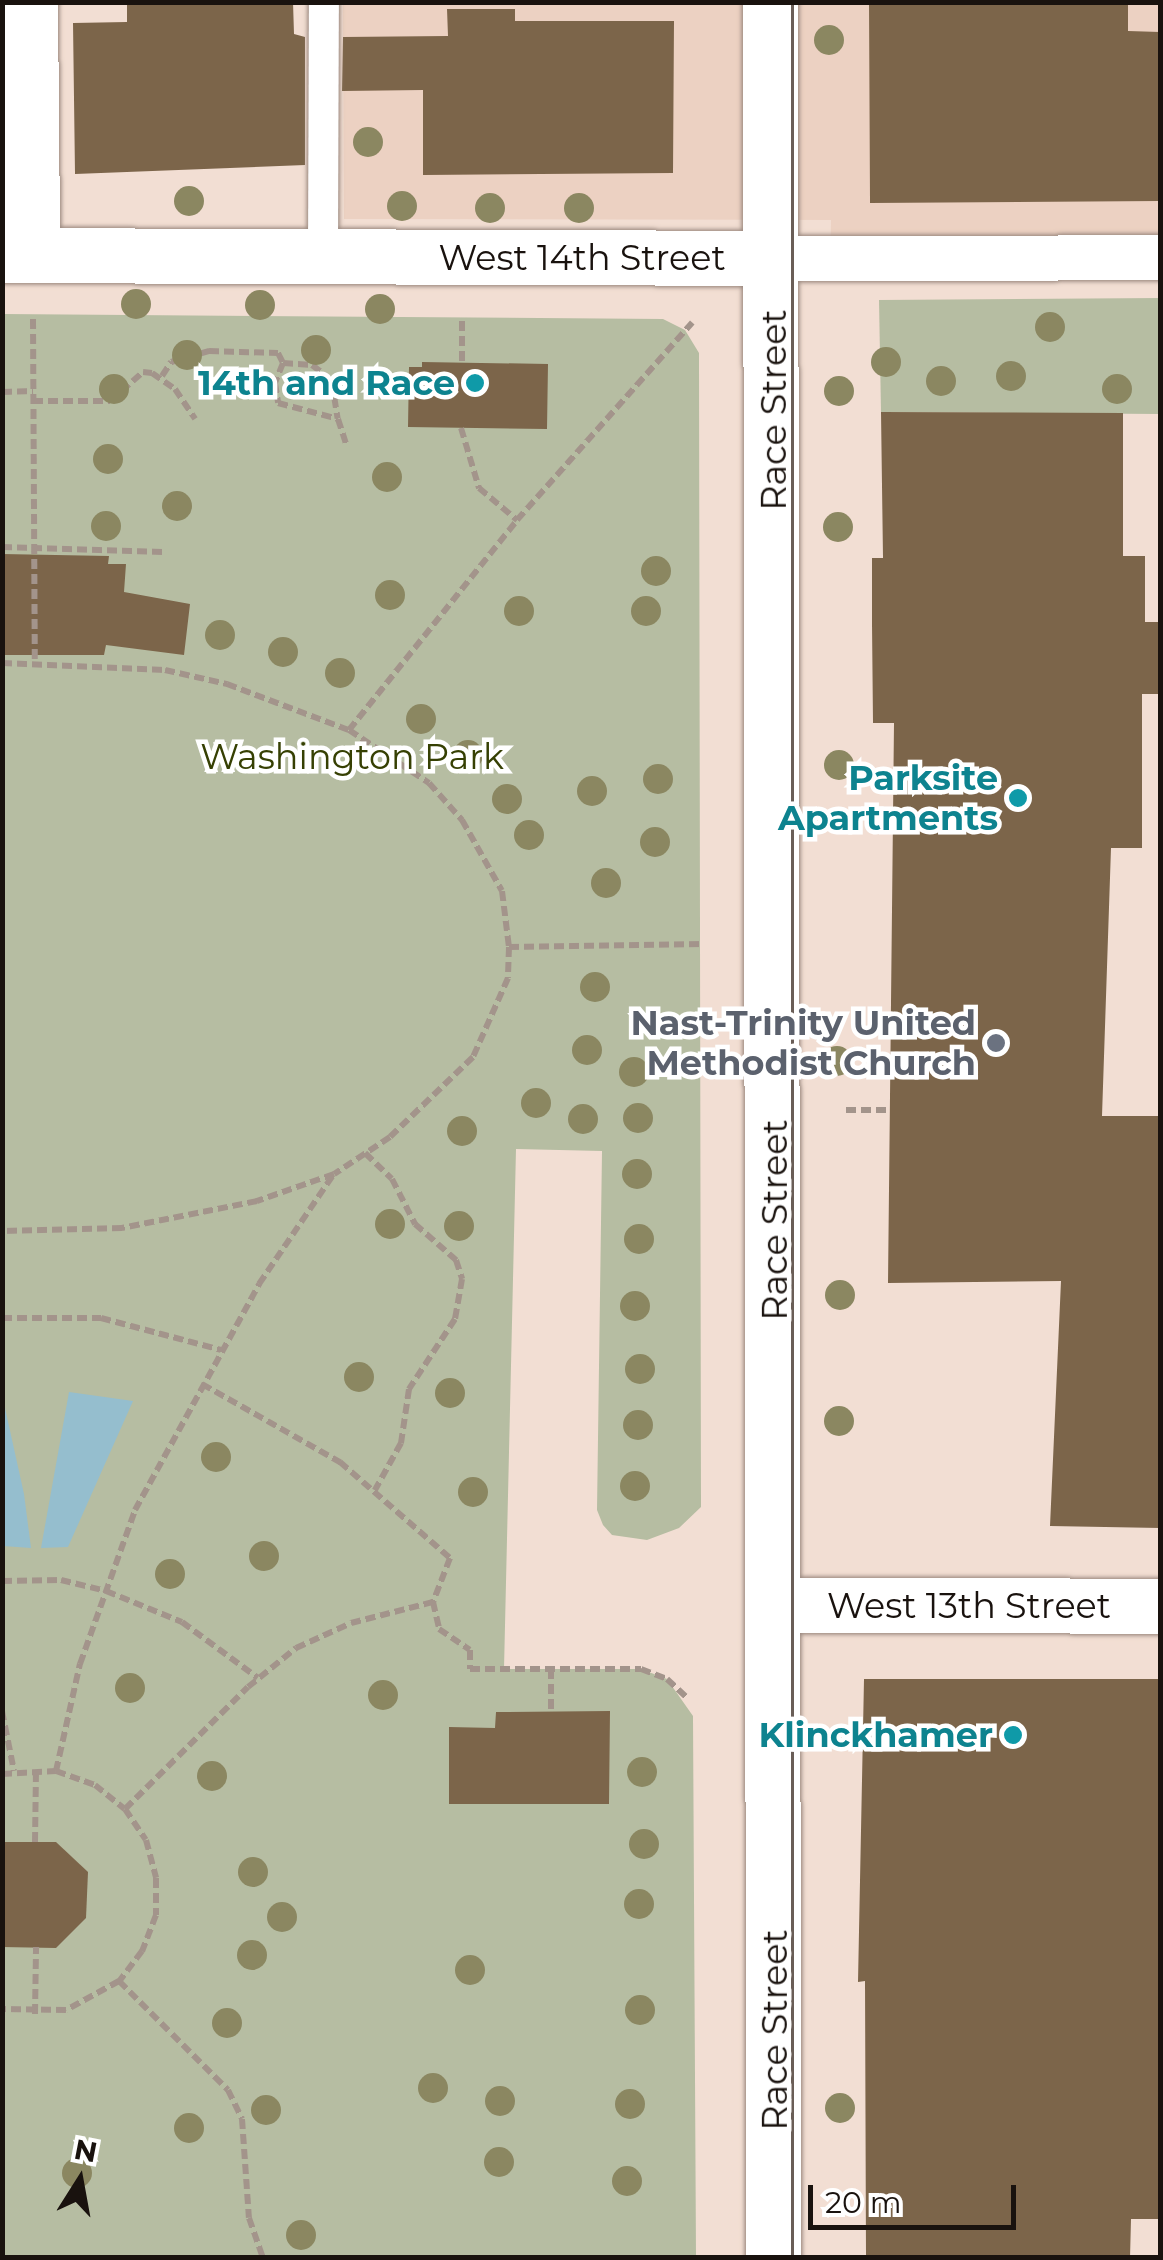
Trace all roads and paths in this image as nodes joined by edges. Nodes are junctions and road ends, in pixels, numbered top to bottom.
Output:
1 (30, 2) edge
2 (324, 2) edge
3 (770, 2) edge
4 (323, 256) junction
5 (1160, 257) edge
6 (773, 258) junction
7 (22, 271) edge
8 (703, 311) dead end
9 (462, 320) dead end
10 (462, 362) dead end
11 (283, 363) junction
12 (162, 376) junction
13 (33, 390) junction
14 (2, 392) edge
15 (33, 401) junction
16 (195, 418) dead end
17 (338, 419) junction
18 (461, 428) dead end
19 (347, 446) dead end
20 (516, 520) junction
21 (34, 545) junction
22 (2, 546) edge
23 (163, 552) dead end
24 (2, 663) edge
25 (35, 663) junction
26 (349, 730) junction
27 (703, 944) dead end
28 (509, 947) junction
29 (846, 1110) dead end
30 (888, 1110) dead end
31 (365, 1153) junction
32 (334, 1174) junction
33 (2, 1232) edge
34 (2, 1318) edge
35 (222, 1350) junction
36 (202, 1384) junction
37 (375, 1490) junction
38 (2, 1581) edge
39 (106, 1591) junction
40 (433, 1602) junction
41 (777, 1605) junction
42 (1160, 1606) edge
43 (551, 1669) junction
44 (258, 1678) junction
45 (686, 1697) dead end
46 (2, 1710) edge
47 (551, 1712) dead end
48 (36, 1770) junction
49 (14, 1771) junction
50 (56, 1771) junction
51 (2, 1774) edge
52 (125, 1809) junction
53 (35, 1842) dead end
54 (36, 1947) dead end
55 (119, 1981) junction
56 (2, 2010) edge
57 (36, 2014) junction
58 (263, 2257) edge
59 (773, 2258) edge

1 - 7 street
2 - 4 lane
3 - 6 street, Race Street
4 - 6 street, West 14th Street
4 - 7 street, West 14th Street
5 - 6 street, West 14th Street
6 - 41 street, Race Street
7 - 13 path
8 - 20 path
9 - 10 path
11 - 12 path
11 - 17 path
11 - 17 path
12 - 15 path
12 - 16 path
13 - 14 path
13 - 15 path
15 - 21 path
17 - 19 path
18 - 20 path
20 - 26 path
21 - 22 path
21 - 23 path
21 - 25 path
24 - 25 path
25 - 26 path
26 - 28 path
27 - 28 path
28 - 31 path
29 - 30 path
31 - 32 path
31 - 37 path
32 - 33 path
32 - 35 path
34 - 35 path
35 - 36 path
36 - 37 path
36 - 39 path
37 - 40 path
38 - 39 path
39 - 44 path
39 - 50 path
40 - 43 path
40 - 44 path
41 - 42 street, West 13th Street
41 - 59 street, Race Street
43 - 45 path
43 - 47 path
44 - 52 path
46 - 49 path
48 - 49 path
48 - 50 path
48 - 53 path
49 - 51 path
50 - 52 path
52 - 55 path
54 - 57 path
55 - 57 path
55 - 58 path
56 - 57 path

